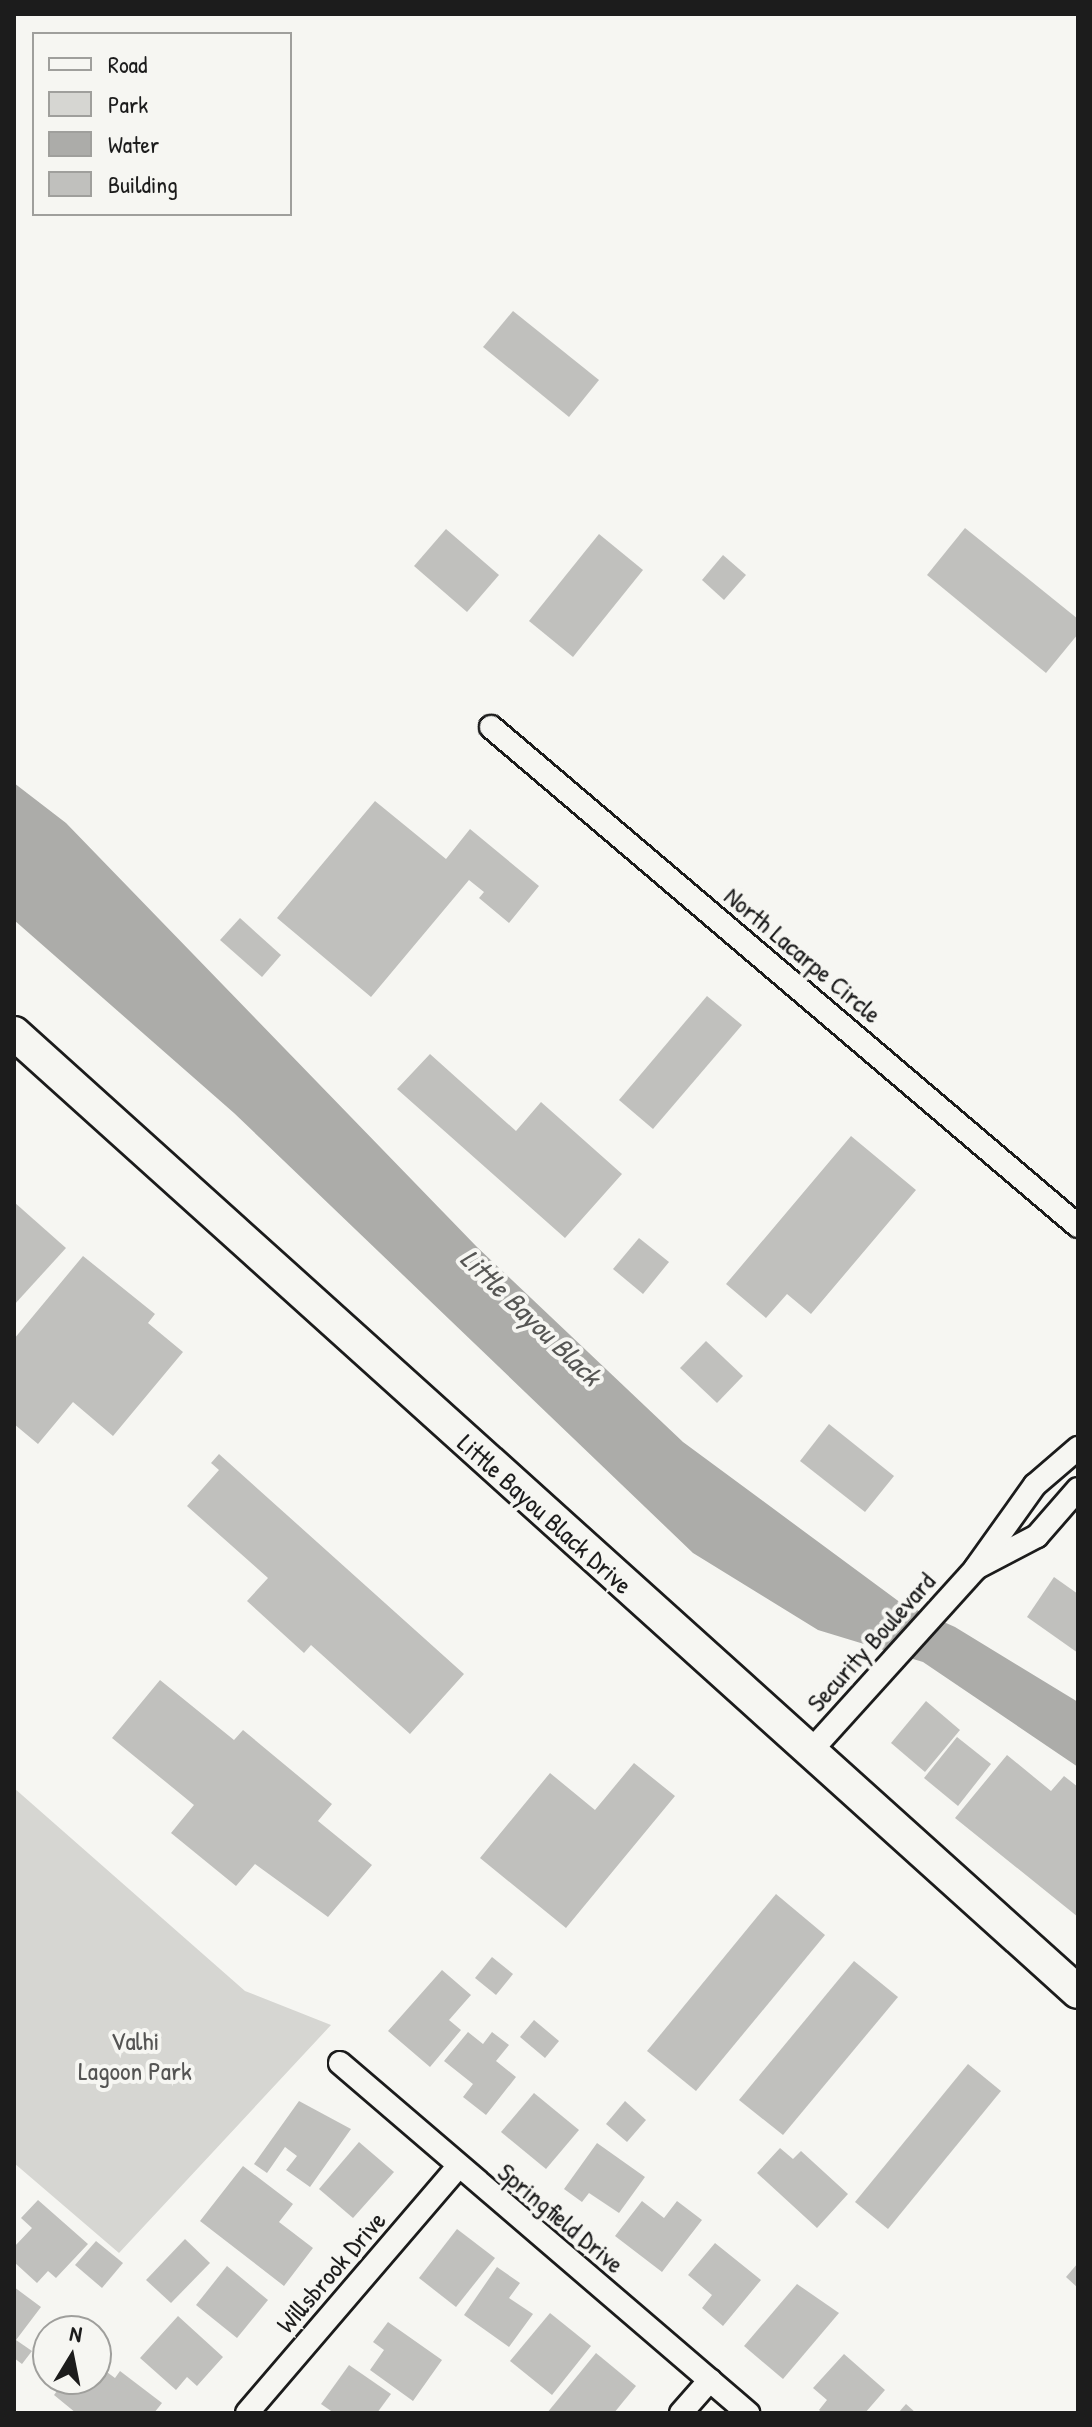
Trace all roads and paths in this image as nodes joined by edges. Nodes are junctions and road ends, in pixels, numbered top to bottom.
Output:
1 (491, 727) dead end
2 (14, 1033) edge
3 (1078, 1226) edge
4 (1078, 1448) edge
5 (1078, 1489) edge
6 (975, 1569) junction
7 (809, 1753) junction
8 (1078, 1992) edge
9 (340, 2063) dead end
10 (457, 2168) junction
11 (710, 2380) junction
12 (247, 2413) edge
13 (681, 2413) edge
14 (748, 2413) edge

1 - 3 street, North Lacarpe Circle
2 - 7 main road, Little Bayou Black Drive
4 - 6 street, Security Boulevard
5 - 6 street, Security Boulevard
6 - 7 street, Security Boulevard
7 - 8 main road, Little Bayou Black Drive
9 - 10 street, Springfield Drive
10 - 11 street, Springfield Drive
10 - 12 street, Willsbrook Drive
11 - 13 street
11 - 14 street, Springfield Drive

